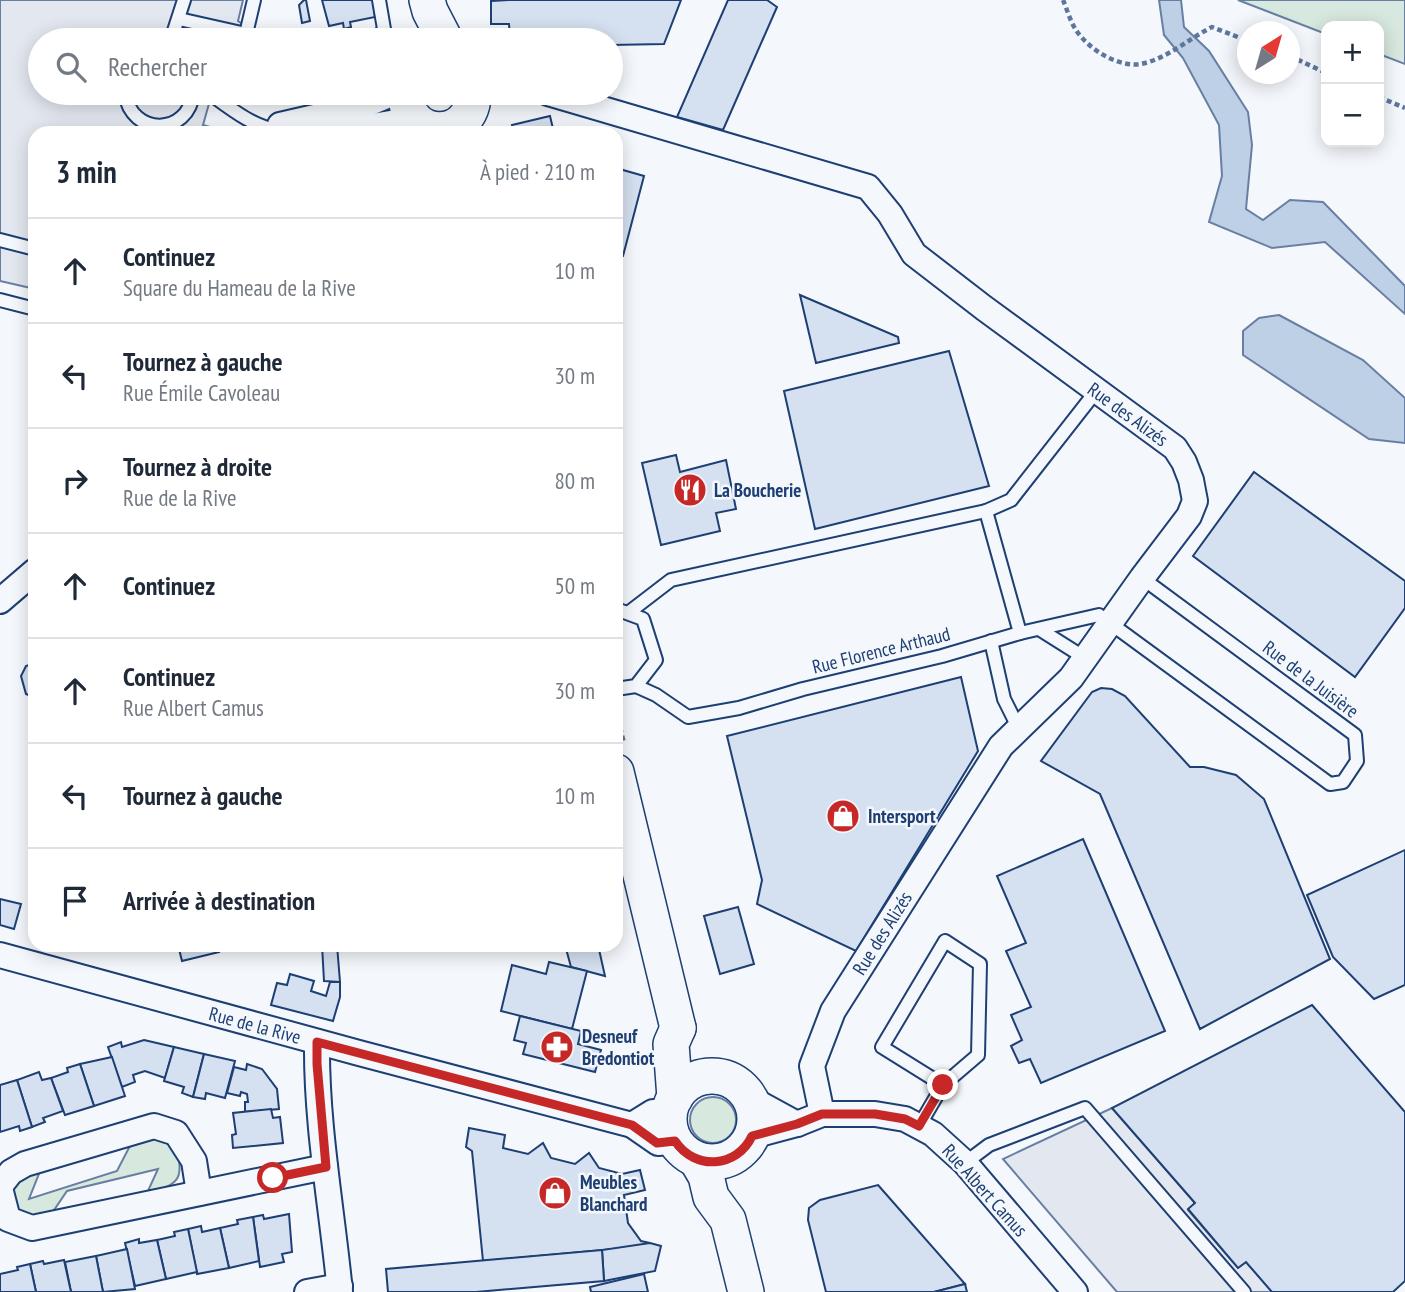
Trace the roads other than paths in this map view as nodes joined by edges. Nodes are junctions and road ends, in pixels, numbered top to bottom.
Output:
1 (184, 0) edge
2 (254, 0) edge
3 (379, 0) edge
4 (179, 19) junction
5 (176, 28) edge
6 (219, 28) edge
7 (247, 28) edge
8 (384, 28) edge
9 (128, 105) edge
10 (189, 105) edge
11 (225, 105) edge
12 (589, 105) edge
13 (414, 113) edge
14 (470, 113) edge
15 (144, 126) edge
16 (160, 126) edge
17 (267, 126) edge
18 (290, 126) edge
19 (360, 126) edge
20 (445, 126) edge
21 (453, 126) edge
22 (0, 240) edge
23 (28, 247) edge
24 (0, 300) edge
25 (28, 307) edge
26 (1097, 390) junction
27 (986, 511) junction
28 (28, 576) edge
29 (1142, 578) junction
30 (0, 601) edge
31 (623, 610) edge
32 (623, 611) edge
33 (1110, 622) junction
34 (1039, 629) junction
35 (1020, 633) junction
36 (991, 641) junction
37 (1085, 658) junction
38 (636, 686) junction
39 (623, 688) edge
40 (1019, 729) junction
41 (623, 801) edge
42 (0, 955) edge
43 (678, 1028) junction
44 (317, 1042) junction
45 (718, 1077) junction
46 (943, 1085) junction
47 (751, 1099) junction
48 (822, 1114) junction
49 (797, 1124) junction
50 (919, 1126) junction
51 (679, 1128) junction
52 (747, 1143) junction
53 (965, 1163) junction
54 (326, 1167) junction
55 (0, 1187) edge
56 (199, 1193) junction
57 (728, 1220) junction
58 (340, 1289) edge
59 (307, 1292) edge
60 (746, 1292) edge
61 (1075, 1292) edge
62 (1244, 1292) edge

1 - 4 lane
2 - 7 lane
3 - 8 lane
4 - 5 lane
4 - 6 lane
9 - 15 lane
10 - 16 lane
11 - 17 lane
12 - 26 street, Rue des Alizés
13 - 18 street
13 - 19 street
13 - 20 main road
14 - 21 main road
22 - 23 lane
24 - 25 lane
26 - 27 lane
26 - 29 street, Rue des Alizés
27 - 31 lane
27 - 35 lane
28 - 30 street
29 - 33 street, Rue des Alizés
29 - 33 lane, Rue de la Juisière
32 - 38 lane
33 - 34 lane, Rue Florence Arthaud
33 - 37 street, Rue des Alizés
34 - 35 lane, Rue Florence Arthaud
34 - 37 lane
35 - 36 lane, Rue Florence Arthaud
36 - 38 lane, Rue Florence Arthaud
36 - 40 lane
37 - 40 street, Rue des Alizés
38 - 39 lane
40 - 48 street, Rue des Alizés
41 - 43 main road
42 - 44 street, Rue de la Rive
43 - 45 main road
43 - 51 main road
44 - 51 street, Rue de la Rive
44 - 54 street
45 - 47 main road
45 - 51 main road
46 - 46 lane
46 - 50 lane
47 - 49 street
47 - 52 main road
48 - 49 street, Rue Albert Camus
48 - 50 street, Rue Albert Camus
49 - 52 street, Rue Albert Camus
50 - 53 street, Rue Albert Camus
51 - 52 main road
51 - 57 main road
52 - 57 main road
53 - 61 street, Rue Albert Camus
53 - 62 lane
54 - 56 street
54 - 58 street
55 - 56 street
55 - 56 street
57 - 60 main road
58 - 59 street

